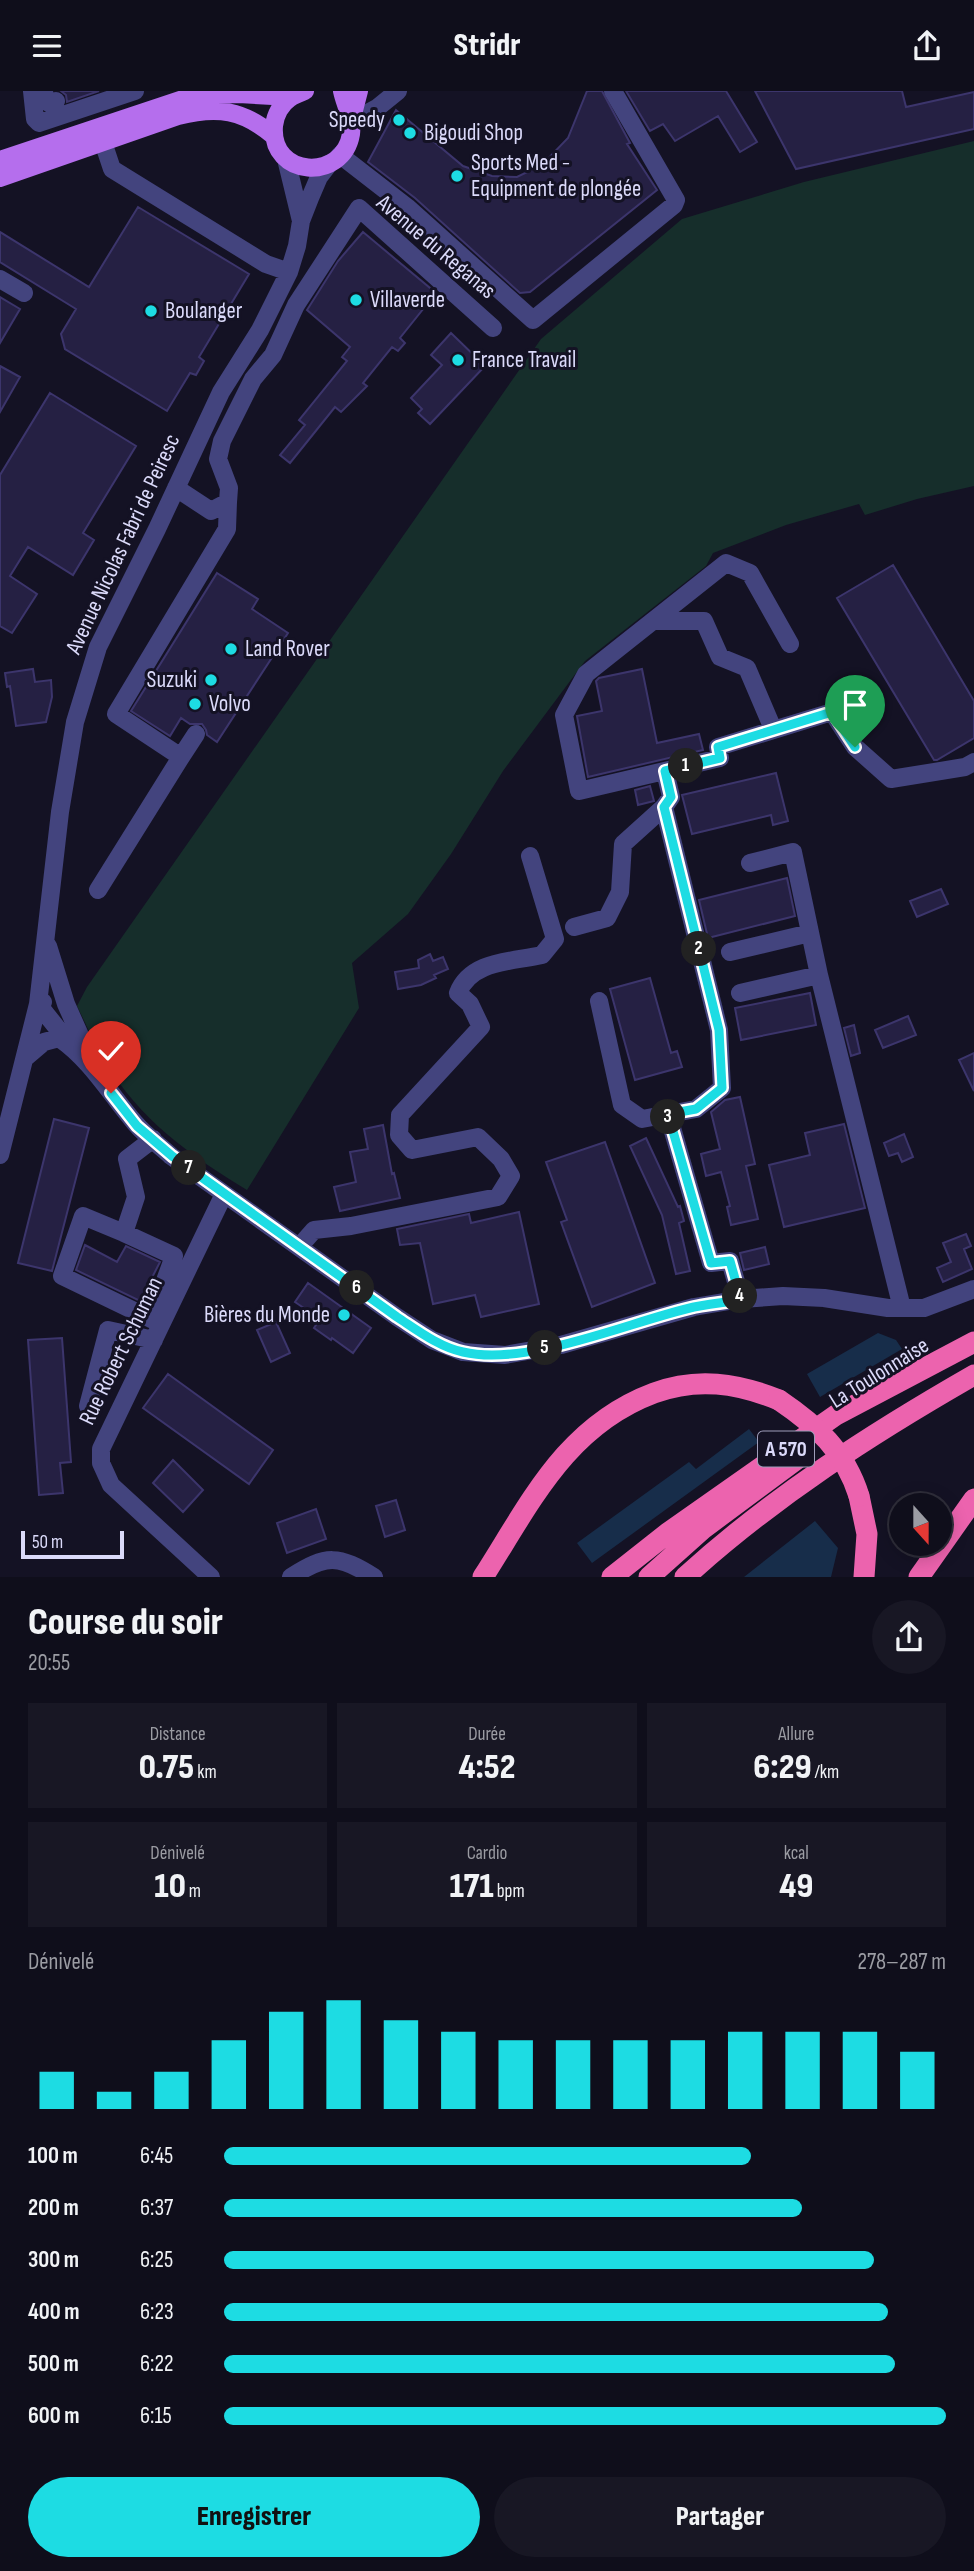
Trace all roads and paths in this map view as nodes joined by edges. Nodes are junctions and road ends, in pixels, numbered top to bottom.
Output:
1 (32, 91) edge
2 (135, 91) edge
3 (342, 91) edge
4 (359, 91) edge
5 (398, 91) edge
6 (613, 91) edge
7 (298, 94) edge
8 (108, 100) junction
9 (349, 116) junction
10 (116, 121) junction
11 (100, 135) junction
12 (274, 136) junction
13 (286, 159) junction
14 (335, 160) junction
15 (2, 166) edge
16 (371, 179) junction
17 (359, 208) junction
18 (301, 221) junction
19 (289, 272) junction
20 (0, 279) edge
21 (24, 293) dead end
22 (493, 328) dead end
23 (176, 488) junction
24 (228, 502) junction
25 (653, 621) junction
26 (790, 644) dead end
27 (773, 729) junction
28 (196, 734) dead end
29 (181, 757) junction
30 (974, 762) edge
31 (665, 771) junction
32 (664, 807) junction
33 (530, 856) dead end
34 (750, 863) dead end
35 (98, 891) dead end
36 (574, 927) dead end
37 (810, 933) junction
38 (46, 934) junction
39 (730, 951) dead end
40 (819, 975) junction
41 (740, 993) dead end
42 (599, 1001) dead end
43 (38, 1004) junction
44 (66, 1004) junction
45 (73, 1048) junction
46 (24, 1059) junction
47 (98, 1076) junction
48 (668, 1114) junction
49 (153, 1139) junction
50 (0, 1155) edge
51 (225, 1194) junction
52 (124, 1233) junction
53 (299, 1247) junction
54 (974, 1289) edge
55 (741, 1300) junction
56 (902, 1308) junction
57 (154, 1340) junction
58 (974, 1344) edge
59 (974, 1375) edge
60 (88, 1406) dead end
61 (974, 1499) edge
62 (211, 1577) edge
63 (291, 1577) edge
64 (374, 1577) edge
65 (483, 1577) edge
66 (612, 1577) edge
67 (649, 1577) edge
68 (685, 1577) edge
69 (864, 1577) edge
70 (919, 1577) edge

1 - 8 street
2 - 8 street
3 - 9 main road
4 - 9 main road
5 - 9 street
6 - 16 street
7 - 10 main road
7 - 12 main road
8 - 10 street
9 - 14 main road
10 - 11 main road
11 - 12 main road
11 - 15 main road
11 - 19 street
12 - 13 main road
13 - 14 main road
13 - 18 street
14 - 16 street
14 - 18 street
16 - 17 street
17 - 22 street, Avenue du Reganas
17 - 24 street, Avenue du Reganas
18 - 19 street, Avenue Nicolas Fabri de Peiresc
19 - 23 street, Avenue Nicolas Fabri de Peiresc
20 - 21 street
23 - 24 street
23 - 38 street, Avenue Nicolas Fabri de Peiresc
24 - 29 street, Avenue du Reganas
25 - 26 street
25 - 27 street
25 - 31 street
27 - 30 street
27 - 31 street
28 - 29 street
29 - 35 street
31 - 32 street
32 - 36 street
32 - 48 street
33 - 53 street
34 - 37 street
37 - 39 street
37 - 40 street
38 - 43 street, Avenue Nicolas Fabri de Peiresc
38 - 44 street
40 - 41 street
40 - 56 street
42 - 48 street
43 - 44 street
43 - 45 street
43 - 46 street, Avenue Nicolas Fabri de Peiresc
44 - 47 street
45 - 46 street
45 - 47 street
46 - 50 street, Avenue Nicolas Fabri de Peiresc
47 - 49 street
48 - 55 street
49 - 51 street
49 - 52 street
51 - 53 street
51 - 57 street, Rue Robert Schuman
52 - 52 street
53 - 55 street
54 - 56 street
55 - 56 street
57 - 60 street
57 - 62 street, Rue Robert Schuman
58 - 66 highway, A 570
58 - 67 highway, La Toulonnaise
59 - 68 highway
61 - 70 highway
63 - 64 street
65 - 69 highway, A 570, bridge

